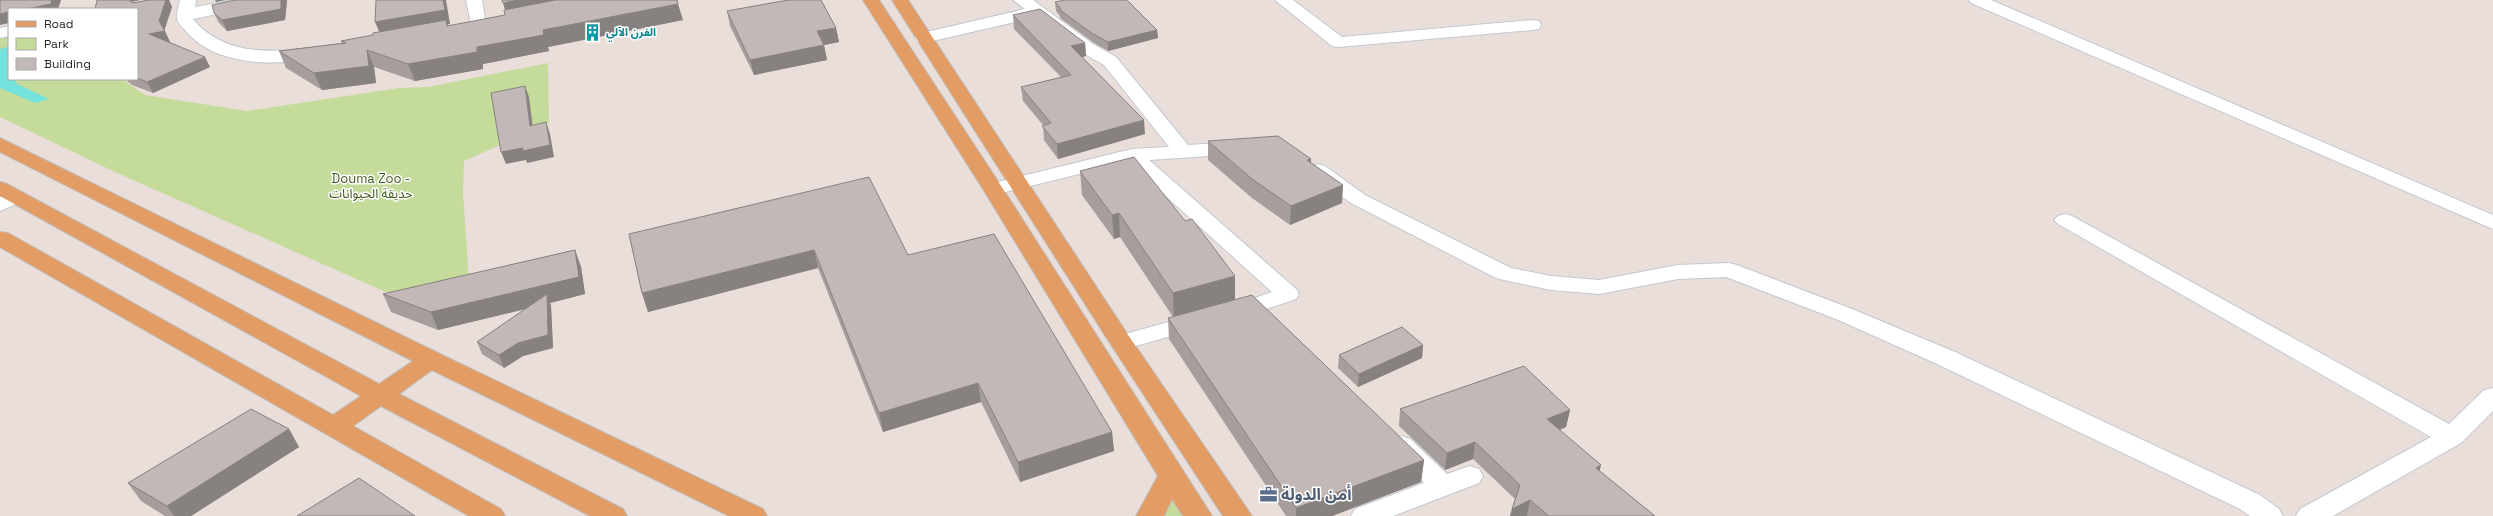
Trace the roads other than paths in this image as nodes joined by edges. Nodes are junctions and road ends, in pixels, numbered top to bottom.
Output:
1 (261, 0) edge
2 (474, 0) edge
3 (871, 0) edge
4 (900, 0) edge
5 (1021, 0) edge
6 (1283, 0) edge
7 (1977, 0) edge
8 (186, 7) edge
9 (1040, 11) junction
10 (478, 25) edge
11 (1533, 25) dead end
12 (924, 38) junction
13 (329, 50) edge
14 (0, 144) edge
15 (1257, 147) edge
16 (1183, 152) junction
17 (1132, 155) junction
18 (1298, 156) edge
19 (1018, 183) junction
20 (993, 188) junction
21 (5, 197) edge
22 (2064, 220) dead end
23 (2493, 223) edge
24 (0, 238) edge
25 (1122, 342) junction
26 (431, 360) junction
27 (380, 395) junction
28 (2493, 396) edge
29 (333, 427) junction
30 (1386, 430) edge
31 (2452, 437) junction
32 (1171, 476) junction
33 (1470, 476) dead end
34 (1443, 486) junction
35 (491, 516) edge
36 (613, 516) edge
37 (753, 516) edge
38 (1150, 516) edge
39 (1198, 516) edge
40 (1238, 516) edge
41 (1365, 516) edge
42 (2269, 516) edge
43 (2310, 516) edge

1 - 8 street
2 - 10 street
3 - 20 main road
4 - 12 main road
5 - 9 street
6 - 11 street
7 - 23 street
8 - 13 street
9 - 12 street
9 - 16 street
12 - 19 main road
14 - 26 main road
15 - 16 street
16 - 17 street
17 - 19 street
17 - 25 street
18 - 42 street
19 - 20 street
19 - 25 main road
20 - 32 main road
21 - 27 main road
22 - 31 street
24 - 29 main road
25 - 40 main road
26 - 27 main road
26 - 37 main road
27 - 29 main road
27 - 36 main road
28 - 31 street
29 - 35 main road
30 - 34 street
31 - 43 street
32 - 38 main road
32 - 39 main road
33 - 34 street
34 - 41 street

